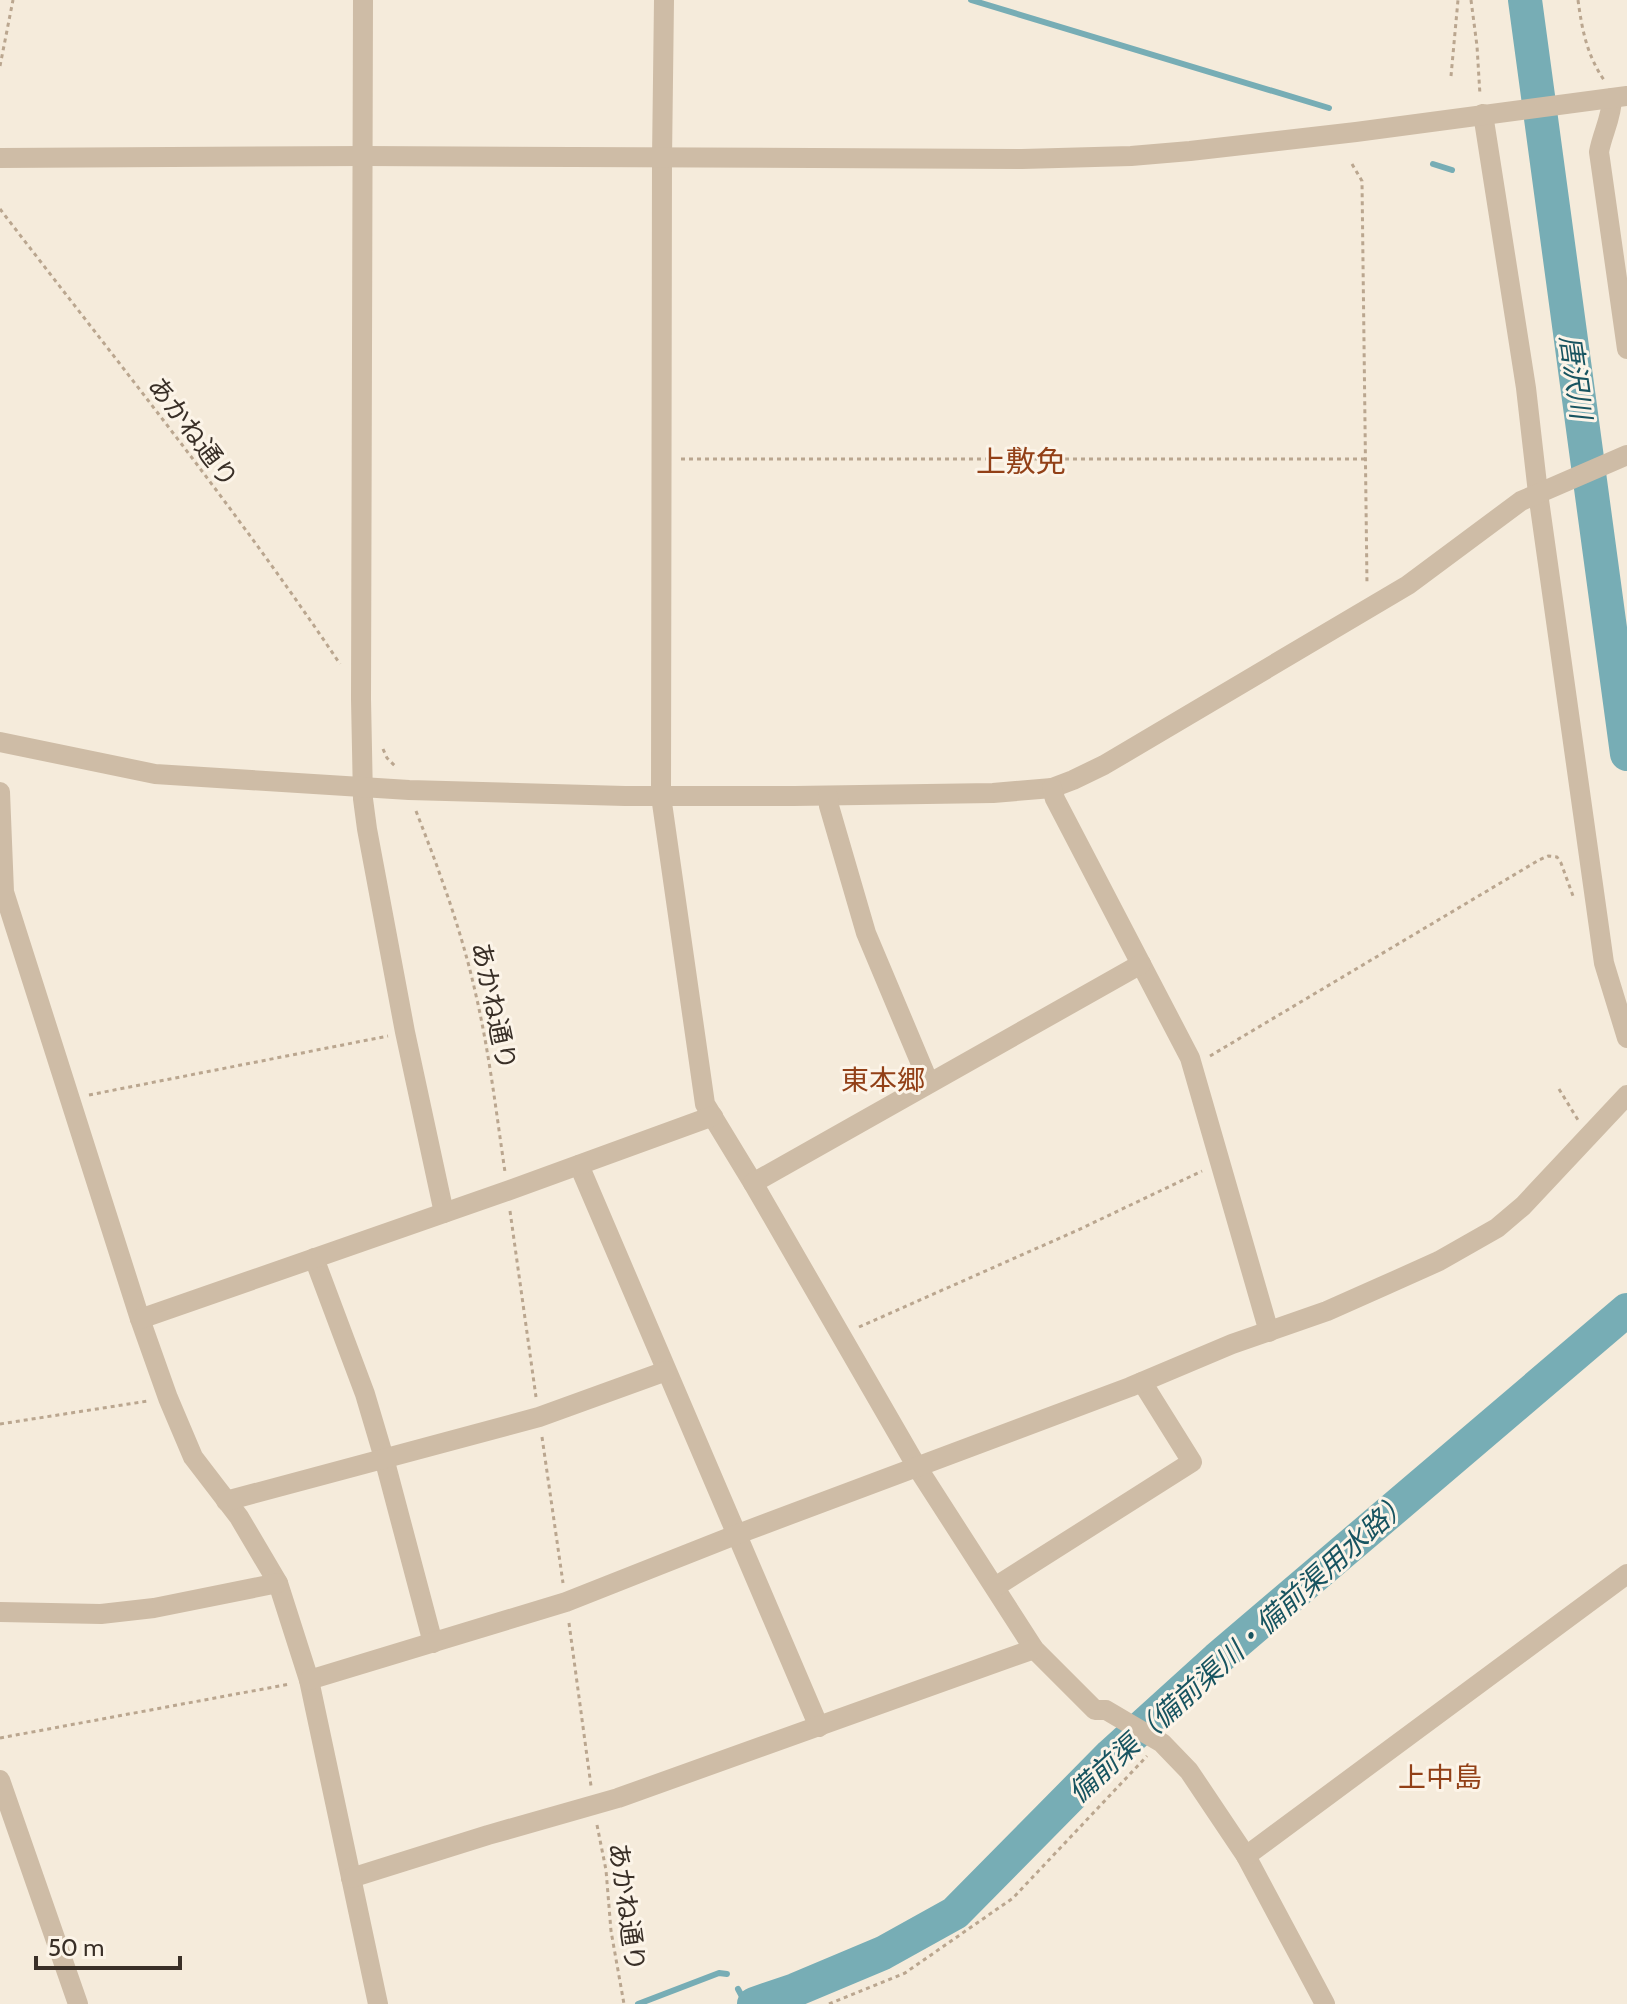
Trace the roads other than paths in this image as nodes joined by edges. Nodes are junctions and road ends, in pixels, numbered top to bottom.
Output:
1 (363, 0) edge
2 (664, 0) edge
3 (1614, 98) edge
4 (1487, 114) junction
5 (364, 156) junction
6 (0, 158) edge
7 (662, 159) junction
8 (1627, 349) edge
9 (1627, 455) edge
10 (1544, 490) junction
11 (0, 742) edge
12 (364, 788) junction
13 (1052, 788) junction
14 (0, 792) edge
15 (661, 796) junction
16 (828, 796) junction
17 (1141, 964) junction
18 (1627, 1038) edge
19 (929, 1083) junction
20 (1627, 1095) edge
21 (713, 1116) junction
22 (579, 1165) junction
23 (753, 1183) junction
24 (444, 1213) junction
25 (314, 1258) junction
26 (140, 1319) junction
27 (1269, 1332) junction
28 (666, 1371) junction
29 (1142, 1382) junction
30 (384, 1458) junction
31 (917, 1467) junction
32 (226, 1501) junction
33 (738, 1534) junction
34 (1627, 1574) edge
35 (278, 1583) junction
36 (995, 1587) junction
37 (0, 1612) edge
38 (433, 1643) junction
39 (1034, 1649) junction
40 (309, 1680) junction
41 (819, 1727) junction
42 (0, 1780) edge
43 (1246, 1856) junction
44 (351, 1878) junction
45 (78, 2004) edge
46 (378, 2004) edge
47 (1325, 2004) edge

1 - 5 street
2 - 7 street
3 - 4 street
3 - 8 street
4 - 7 street
4 - 10 street
5 - 6 street
5 - 7 street
5 - 12 street
7 - 15 street
9 - 10 street
10 - 13 street
10 - 18 street
11 - 12 street
12 - 15 street
12 - 24 street
13 - 16 street
13 - 17 street
14 - 26 street
15 - 16 street
15 - 21 street
16 - 19 street
17 - 19 street
17 - 27 street
19 - 23 street
20 - 27 street
21 - 22 street
21 - 23 street
22 - 24 street
22 - 28 street
23 - 31 street
24 - 25 street
25 - 26 street
25 - 30 street
26 - 32 street
27 - 29 street
28 - 30 street
28 - 33 street
29 - 31 street
29 - 36 street
30 - 32 street
30 - 38 street
31 - 33 street
31 - 36 street
32 - 35 street
33 - 38 street
33 - 41 street
34 - 43 street
35 - 37 street
35 - 40 street
36 - 39 street
38 - 40 street
39 - 41 street
39 - 43 street
40 - 44 street
41 - 44 street
42 - 45 street
43 - 47 street
44 - 46 street

